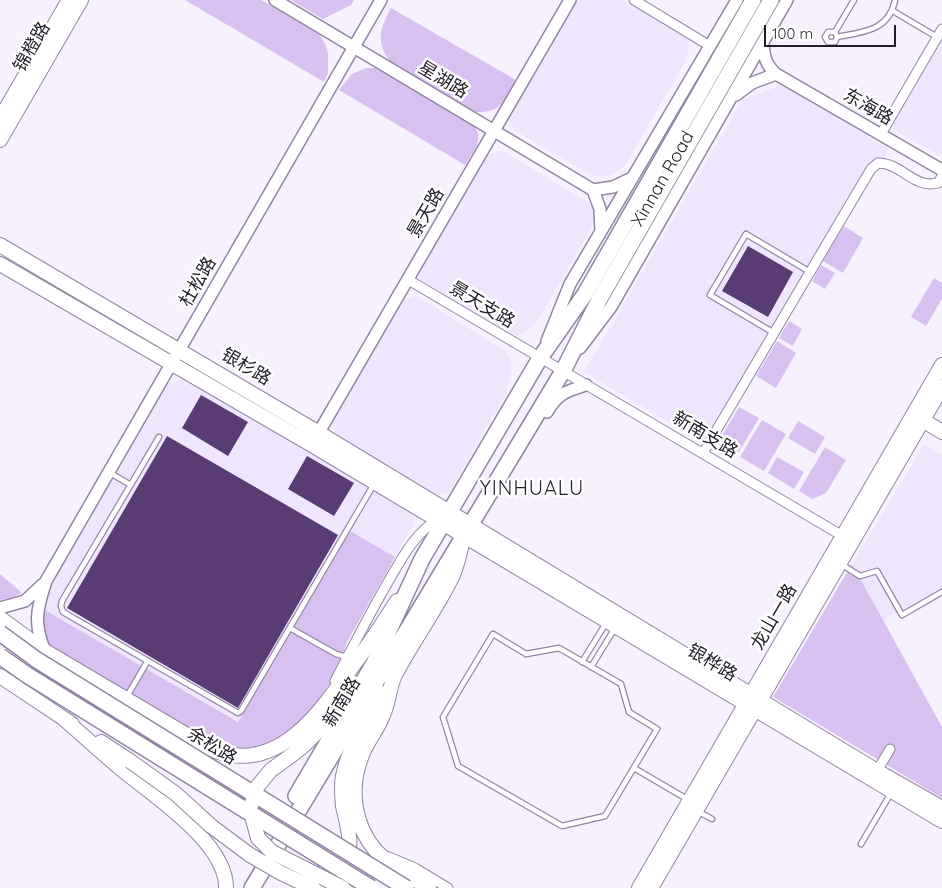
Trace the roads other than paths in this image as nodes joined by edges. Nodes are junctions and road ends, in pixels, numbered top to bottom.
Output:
1 (69, 0) edge
2 (81, 0) edge
3 (275, 0) edge
4 (381, 0) edge
5 (570, 0) edge
6 (634, 0) edge
7 (737, 0) edge
8 (753, 0) edge
9 (771, 0) edge
10 (787, 0) edge
11 (854, 0) edge
12 (895, 0) edge
13 (893, 11) junction
14 (940, 33) edge
15 (763, 44) junction
16 (710, 46) junction
17 (354, 47) junction
18 (776, 74) junction
19 (730, 100) junction
20 (0, 119) edge
21 (494, 130) junction
22 (881, 134) junction
23 (0, 140) edge
24 (942, 170) edge
25 (942, 176) edge
26 (632, 178) junction
27 (593, 190) junction
28 (601, 231) junction
29 (0, 245) edge
30 (0, 264) edge
31 (810, 272) junction
32 (407, 279) junction
33 (774, 333) junction
34 (180, 350) junction
35 (540, 358) junction
36 (172, 362) junction
37 (942, 365) edge
38 (563, 371) junction
39 (586, 384) junction
40 (942, 387) edge
41 (918, 417) junction
42 (942, 432) edge
43 (524, 436) junction
44 (159, 437) dead end
45 (315, 439) junction
46 (703, 453) junction
47 (109, 472) junction
48 (375, 483) junction
49 (131, 485) junction
50 (443, 519) junction
51 (468, 531) junction
52 (848, 539) junction
53 (422, 559) junction
54 (840, 563) junction
55 (46, 581) junction
56 (942, 592) edge
57 (0, 608) edge
58 (0, 618) edge
59 (614, 619) junction
60 (290, 628) junction
61 (380, 629) junction
62 (0, 633) edge
63 (45, 651) junction
64 (349, 654) junction
65 (0, 656) edge
66 (147, 662) junction
67 (582, 662) junction
68 (591, 668) junction
69 (0, 676) edge
70 (394, 677) junction
71 (126, 699) junction
72 (752, 702) junction
73 (320, 710) junction
74 (64, 719) junction
75 (890, 749) dead end
76 (634, 768) junction
77 (877, 771) junction
78 (892, 791) junction
79 (693, 805) junction
80 (942, 808) edge
81 (712, 819) dead end
82 (942, 821) edge
83 (861, 844) dead end
84 (377, 852) junction
85 (282, 874) junction
86 (226, 888) edge
87 (241, 888) edge
88 (252, 888) edge
89 (313, 888) edge
90 (343, 888) edge
91 (371, 888) edge
92 (406, 888) edge
93 (429, 888) edge
94 (448, 888) edge
95 (639, 888) edge
96 (651, 888) edge

1 - 20 main road, 锦橙路
2 - 23 main road, 锦橙路
3 - 17 street, 星湖路
4 - 17 street, 杜松路
5 - 21 street, 景天路
6 - 16 street
7 - 16 street, Xinnan Road
8 - 35 main road, Xinnan Road
9 - 38 main road, Xinnan Road
10 - 15 street, Xinnan Road
11 - 13 lane
12 - 13 lane
13 - 14 lane
14 - 22 street
15 - 18 street
15 - 19 street, Xinnan Road
16 - 26 street, Xinnan Road
17 - 21 street, 星湖路
17 - 34 street, 杜松路
18 - 19 street
18 - 22 street, 东海路
19 - 38 street, Xinnan Road
21 - 27 street, 星湖路
21 - 32 street, 景天路
22 - 24 street, 东海路
25 - 31 street
26 - 27 street
26 - 28 street, Xinnan Road
27 - 28 street
28 - 35 street, Xinnan Road
29 - 34 main road, 银杉路
30 - 36 main road, 银杉路
31 - 33 street
31 - 33 lane
32 - 35 street, 景天支路
32 - 45 street, 景天路
33 - 46 street
34 - 36 street, 杜松路
34 - 45 main road, 银杉路
35 - 38 street, 新南支路
35 - 50 main road, Xinnan Road
36 - 45 main road, 银杉路
36 - 47 street, 杜松路
37 - 41 main road, 龙山一路
38 - 39 street, 新南支路
38 - 43 main road, Xinnan Road
39 - 43 street
39 - 46 street, 新南支路
40 - 41 main road, 龙山一路
41 - 42 main road
41 - 52 main road, 龙山一路
43 - 51 main road, Xinnan Road
44 - 49 lane
45 - 48 main road, 银杉路
45 - 50 main road, 银杉路
46 - 52 street, 新南支路
47 - 49 lane
47 - 55 street, 杜松路
48 - 50 main road, 银杉路
48 - 60 lane
49 - 66 lane
50 - 51 main road, 银杉路
50 - 53 main road, Xinnan Road
50 - 64 street
51 - 59 main road, 银桦路
51 - 70 main road
51 - 88 main road, 新南路
52 - 54 main road, 龙山一路
52 - 72 main road, 龙山一路
53 - 61 main road
53 - 87 main road, 新南路
54 - 56 lane
54 - 72 main road, 龙山一路
55 - 57 street
55 - 63 street
58 - 63 main road
59 - 67 lane
59 - 68 lane
59 - 72 main road, 银桦路
60 - 64 lane
60 - 66 lane
61 - 64 lane
61 - 73 main road
61 - 90 main road, bridge
62 - 92 main road, 余松路, bridge
63 - 71 main road
64 - 73 street
65 - 91 main road, bridge
66 - 71 lane
67 - 68 lane
67 - 76 lane
68 - 76 lane
69 - 74 main road
70 - 84 main road
70 - 85 main road, bridge
71 - 73 main road
72 - 77 main road, 银桦路
72 - 78 main road, 银桦路
72 - 79 main road, 龙山一路
74 - 85 main road, bridge
74 - 86 main road
75 - 77 street
76 - 79 lane
77 - 80 main road, 银桦路
78 - 82 main road, 银桦路
78 - 83 lane
79 - 81 lane
79 - 95 main road, 龙山一路
79 - 96 main road, 龙山一路
84 - 93 main road
84 - 94 street
85 - 89 main road, bridge

